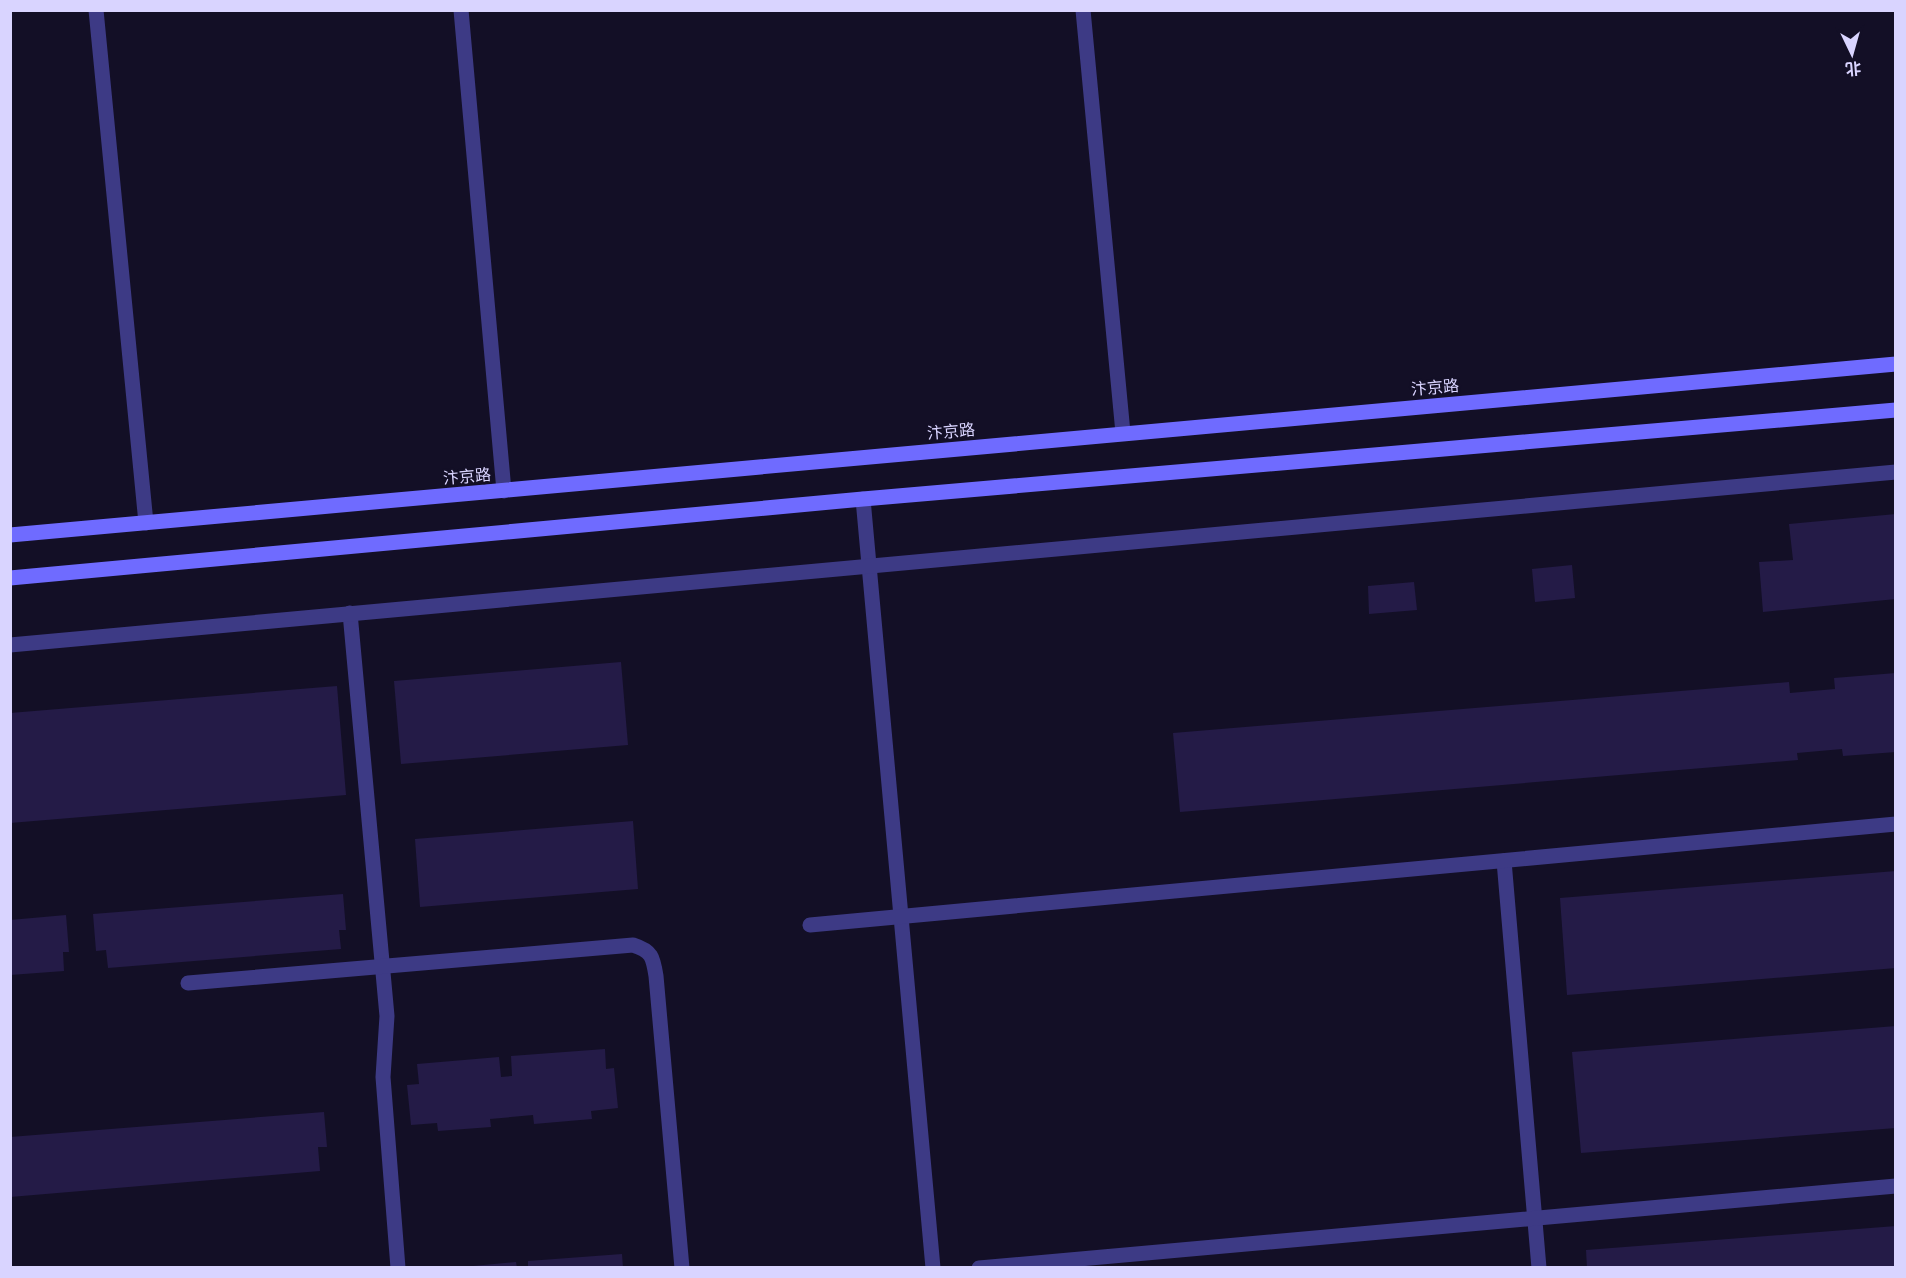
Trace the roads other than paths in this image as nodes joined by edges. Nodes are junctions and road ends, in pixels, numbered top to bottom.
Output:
1 (96, 10) edge
2 (461, 10) edge
3 (1083, 10) edge
4 (1896, 364) edge
5 (1896, 410) edge
6 (1123, 434) junction
7 (1896, 472) edge
8 (504, 491) junction
9 (863, 499) junction
10 (146, 523) junction
11 (10, 535) edge
12 (869, 566) junction
13 (10, 578) edge
14 (350, 613) junction
15 (10, 645) edge
16 (1896, 824) edge
17 (1504, 861) junction
18 (901, 917) junction
19 (810, 925) dead end
20 (382, 966) junction
21 (188, 983) dead end
22 (1896, 1186) edge
23 (1535, 1218) junction
24 (398, 1268) edge
25 (682, 1268) edge
26 (933, 1268) edge
27 (979, 1268) edge
28 (1539, 1268) edge

1 - 10 street
2 - 8 street
3 - 6 street
4 - 6 main road, 汴京路
5 - 9 main road
6 - 8 main road, 汴京路
7 - 12 street
8 - 10 main road, 汴京路
9 - 12 street
9 - 13 main road
10 - 11 main road, 汴京路
12 - 14 street
12 - 18 street
14 - 15 street
14 - 20 street
16 - 17 street
17 - 18 street
17 - 23 street
18 - 19 street
18 - 26 street
20 - 21 street
20 - 24 street
20 - 25 street
22 - 23 street
23 - 27 street
23 - 28 street

